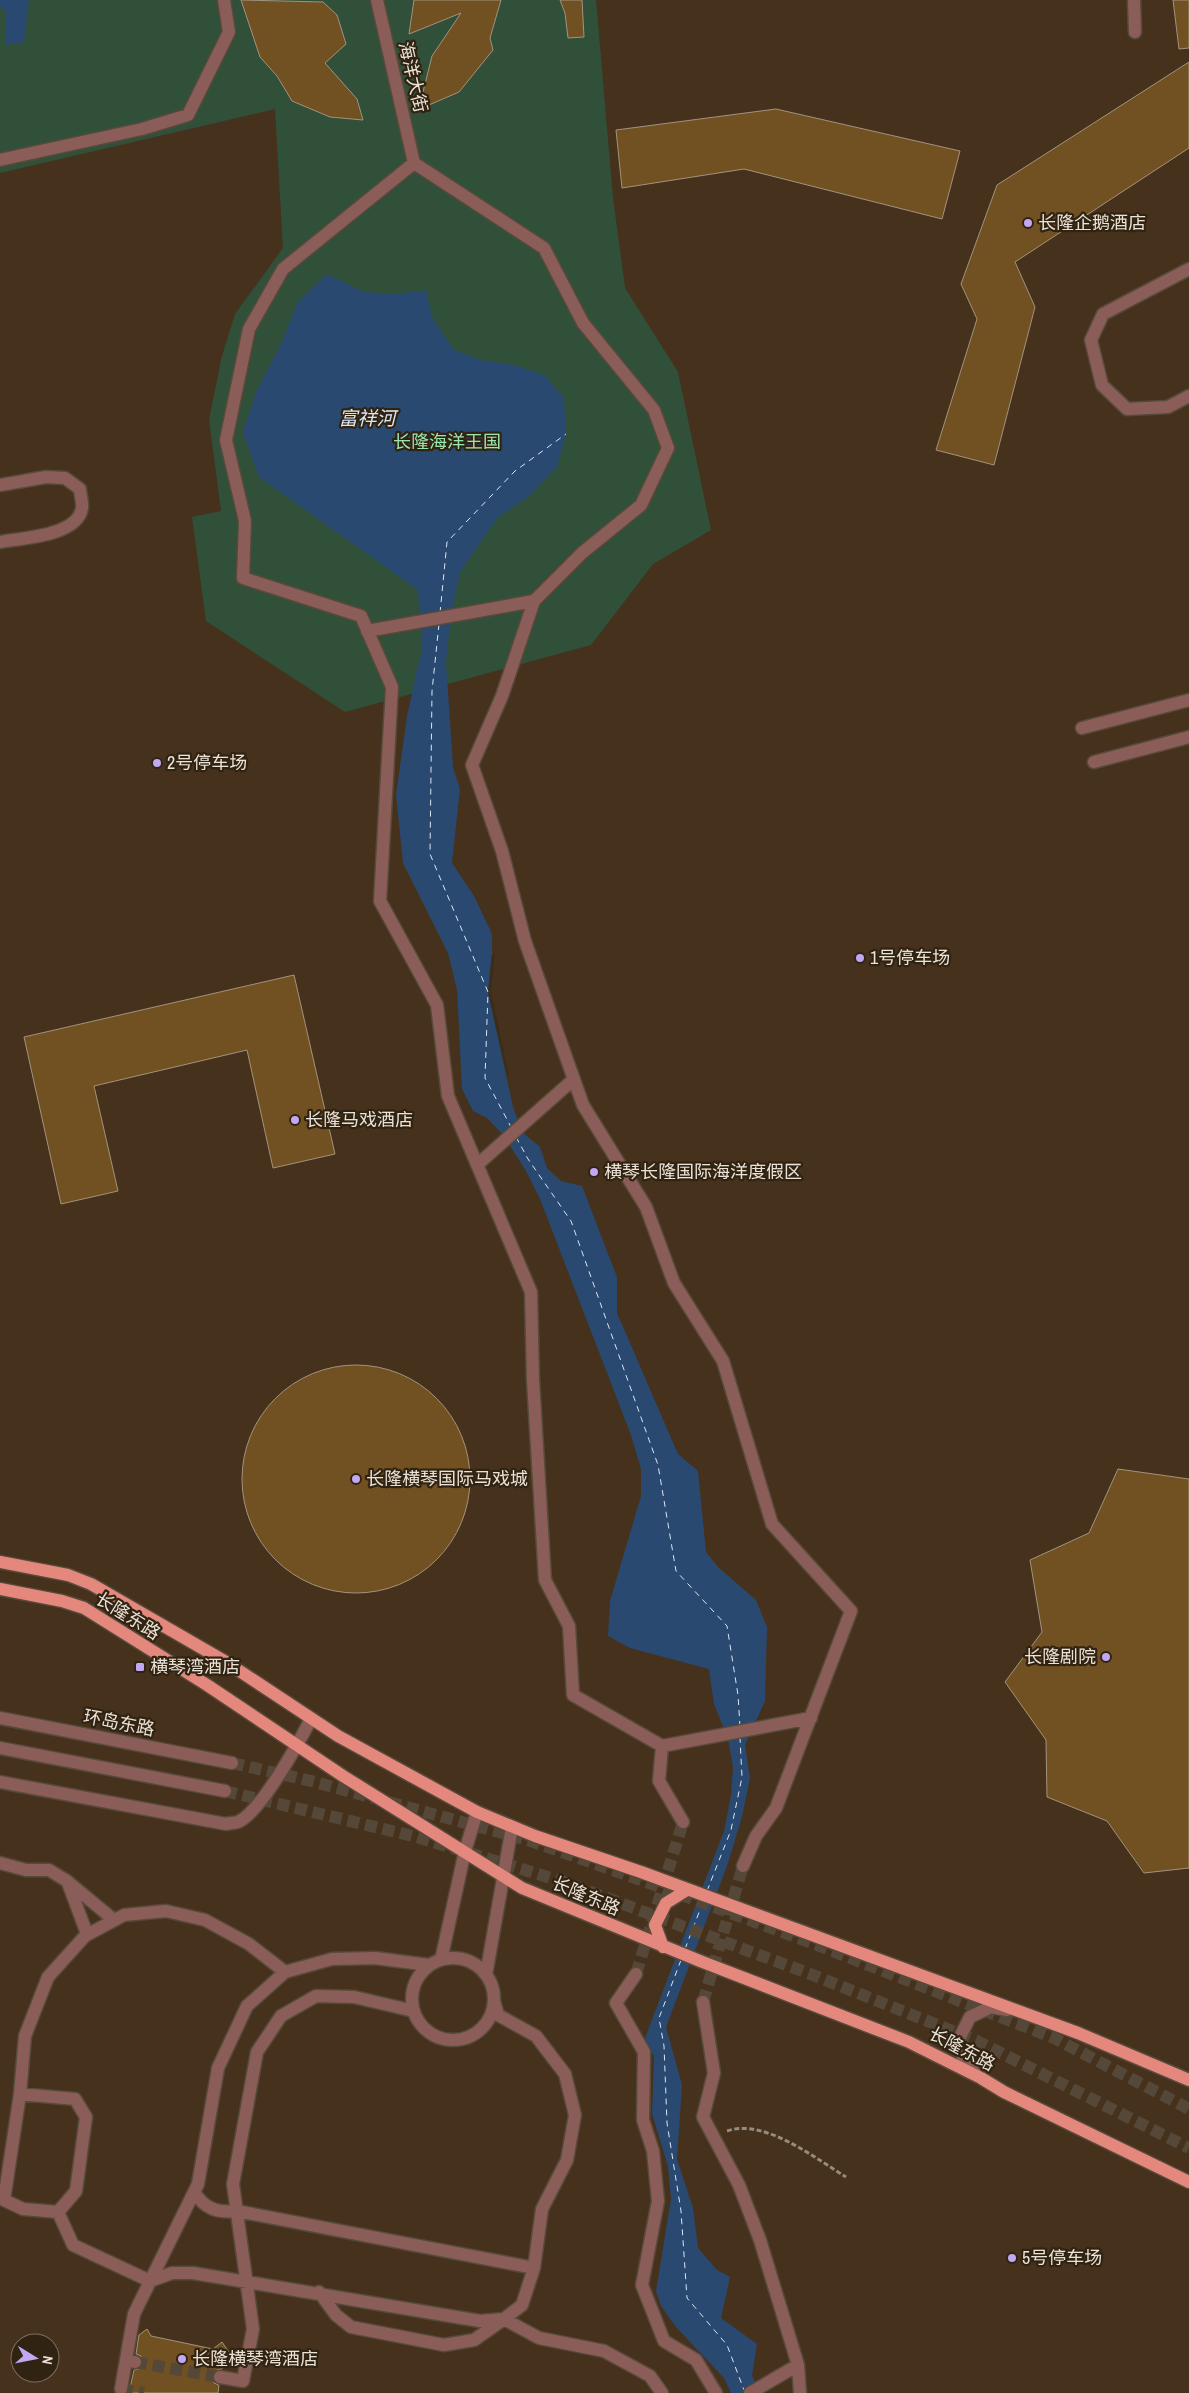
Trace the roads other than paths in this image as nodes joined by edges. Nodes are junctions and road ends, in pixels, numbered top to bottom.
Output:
1 (224, 0) edge
2 (377, 0) edge
3 (1134, 0) edge
4 (1135, 32) dead end
5 (0, 160) edge
6 (414, 163) junction
7 (1189, 269) edge
8 (1189, 396) edge
9 (0, 486) edge
10 (0, 542) edge
11 (534, 601) junction
12 (367, 631) junction
13 (1189, 700) edge
14 (1082, 728) dead end
15 (1189, 737) edge
16 (1094, 762) dead end
17 (574, 1079) junction
18 (477, 1165) junction
19 (0, 1562) edge
20 (0, 1589) edge
21 (0, 1718) edge
22 (811, 1718) junction
23 (311, 1719) junction
24 (297, 1746) junction
25 (662, 1746) junction
26 (0, 1748) edge
27 (232, 1763) tunnel mouth
28 (0, 1782) edge
29 (33, 1787) junction
30 (0, 1790) edge
31 (225, 1791) tunnel mouth
32 (477, 1812) junction
33 (683, 1822) dead end
34 (512, 1827) junction
35 (465, 1851) junction
36 (0, 1864) edge
37 (743, 1866) tunnel mouth
38 (504, 1877) junction
39 (67, 1881) junction
40 (687, 1890) junction
41 (114, 1920) junction
42 (87, 1934) junction
43 (663, 1947) junction
44 (435, 1962) junction
45 (286, 1972) junction
46 (636, 1974) tunnel mouth
47 (486, 1975) junction
48 (494, 2001) junction
49 (703, 2002) tunnel mouth
50 (414, 2011) junction
51 (1031, 2017) junction
52 (981, 2078) junction
53 (1189, 2080) edge
54 (20, 2094) junction
55 (1171, 2172) junction
56 (1189, 2175) edge
57 (1189, 2182) edge
58 (194, 2192) junction
59 (237, 2211) junction
60 (58, 2212) junction
61 (534, 2268) junction
62 (150, 2281) junction
63 (246, 2281) junction
64 (319, 2292) junction
65 (504, 2319) junction
66 (798, 2365) junction
67 (220, 2377) tunnel mouth
68 (242, 2387) edge
69 (121, 2389) dead end
70 (662, 2393) edge
71 (716, 2393) edge
72 (750, 2393) edge
73 (800, 2393) edge

1 - 5 street
2 - 6 street, 海洋大街
3 - 4 street
6 - 11 street
6 - 12 street
7 - 8 street
9 - 10 street
11 - 12 street
11 - 17 street
12 - 18 street
13 - 14 street
15 - 16 street
17 - 18 street
17 - 22 street
18 - 25 street
19 - 23 main road, 长隆东路
20 - 24 main road, 长隆东路
21 - 27 street, 环岛东路
22 - 25 street
22 - 37 street
23 - 24 street
23 - 32 main road, 长隆东路
24 - 29 street
24 - 35 main road, 长隆东路
25 - 33 street
26 - 31 street
28 - 29 street
29 - 30 street
32 - 34 main road, 长隆东路
32 - 35 street
34 - 38 street
34 - 40 main road, 长隆东路
35 - 38 main road, 长隆东路
35 - 44 street
36 - 39 street
38 - 43 main road, 长隆东路
38 - 47 street
39 - 41 street
39 - 42 street
40 - 43 main road
40 - 51 main road, 长隆东路
41 - 42 street
41 - 45 street
42 - 54 street
43 - 52 main road, 长隆东路
44 - 45 street
44 - 47 street
44 - 50 street
45 - 58 street
46 - 71 street
47 - 48 street
48 - 50 street
48 - 61 street
49 - 66 street
50 - 59 street
51 - 52 street
51 - 53 main road, 长隆东路
52 - 55 main road, 长隆东路
54 - 60 street
54 - 60 street
55 - 56 main road
55 - 57 main road, 长隆东路
58 - 59 street
58 - 62 street
59 - 61 street
59 - 63 street
60 - 62 street
61 - 65 street
62 - 63 street
62 - 69 street
63 - 64 street
63 - 68 street
64 - 65 street
64 - 65 street
65 - 70 street
66 - 72 street
66 - 73 street
67 - 68 street

